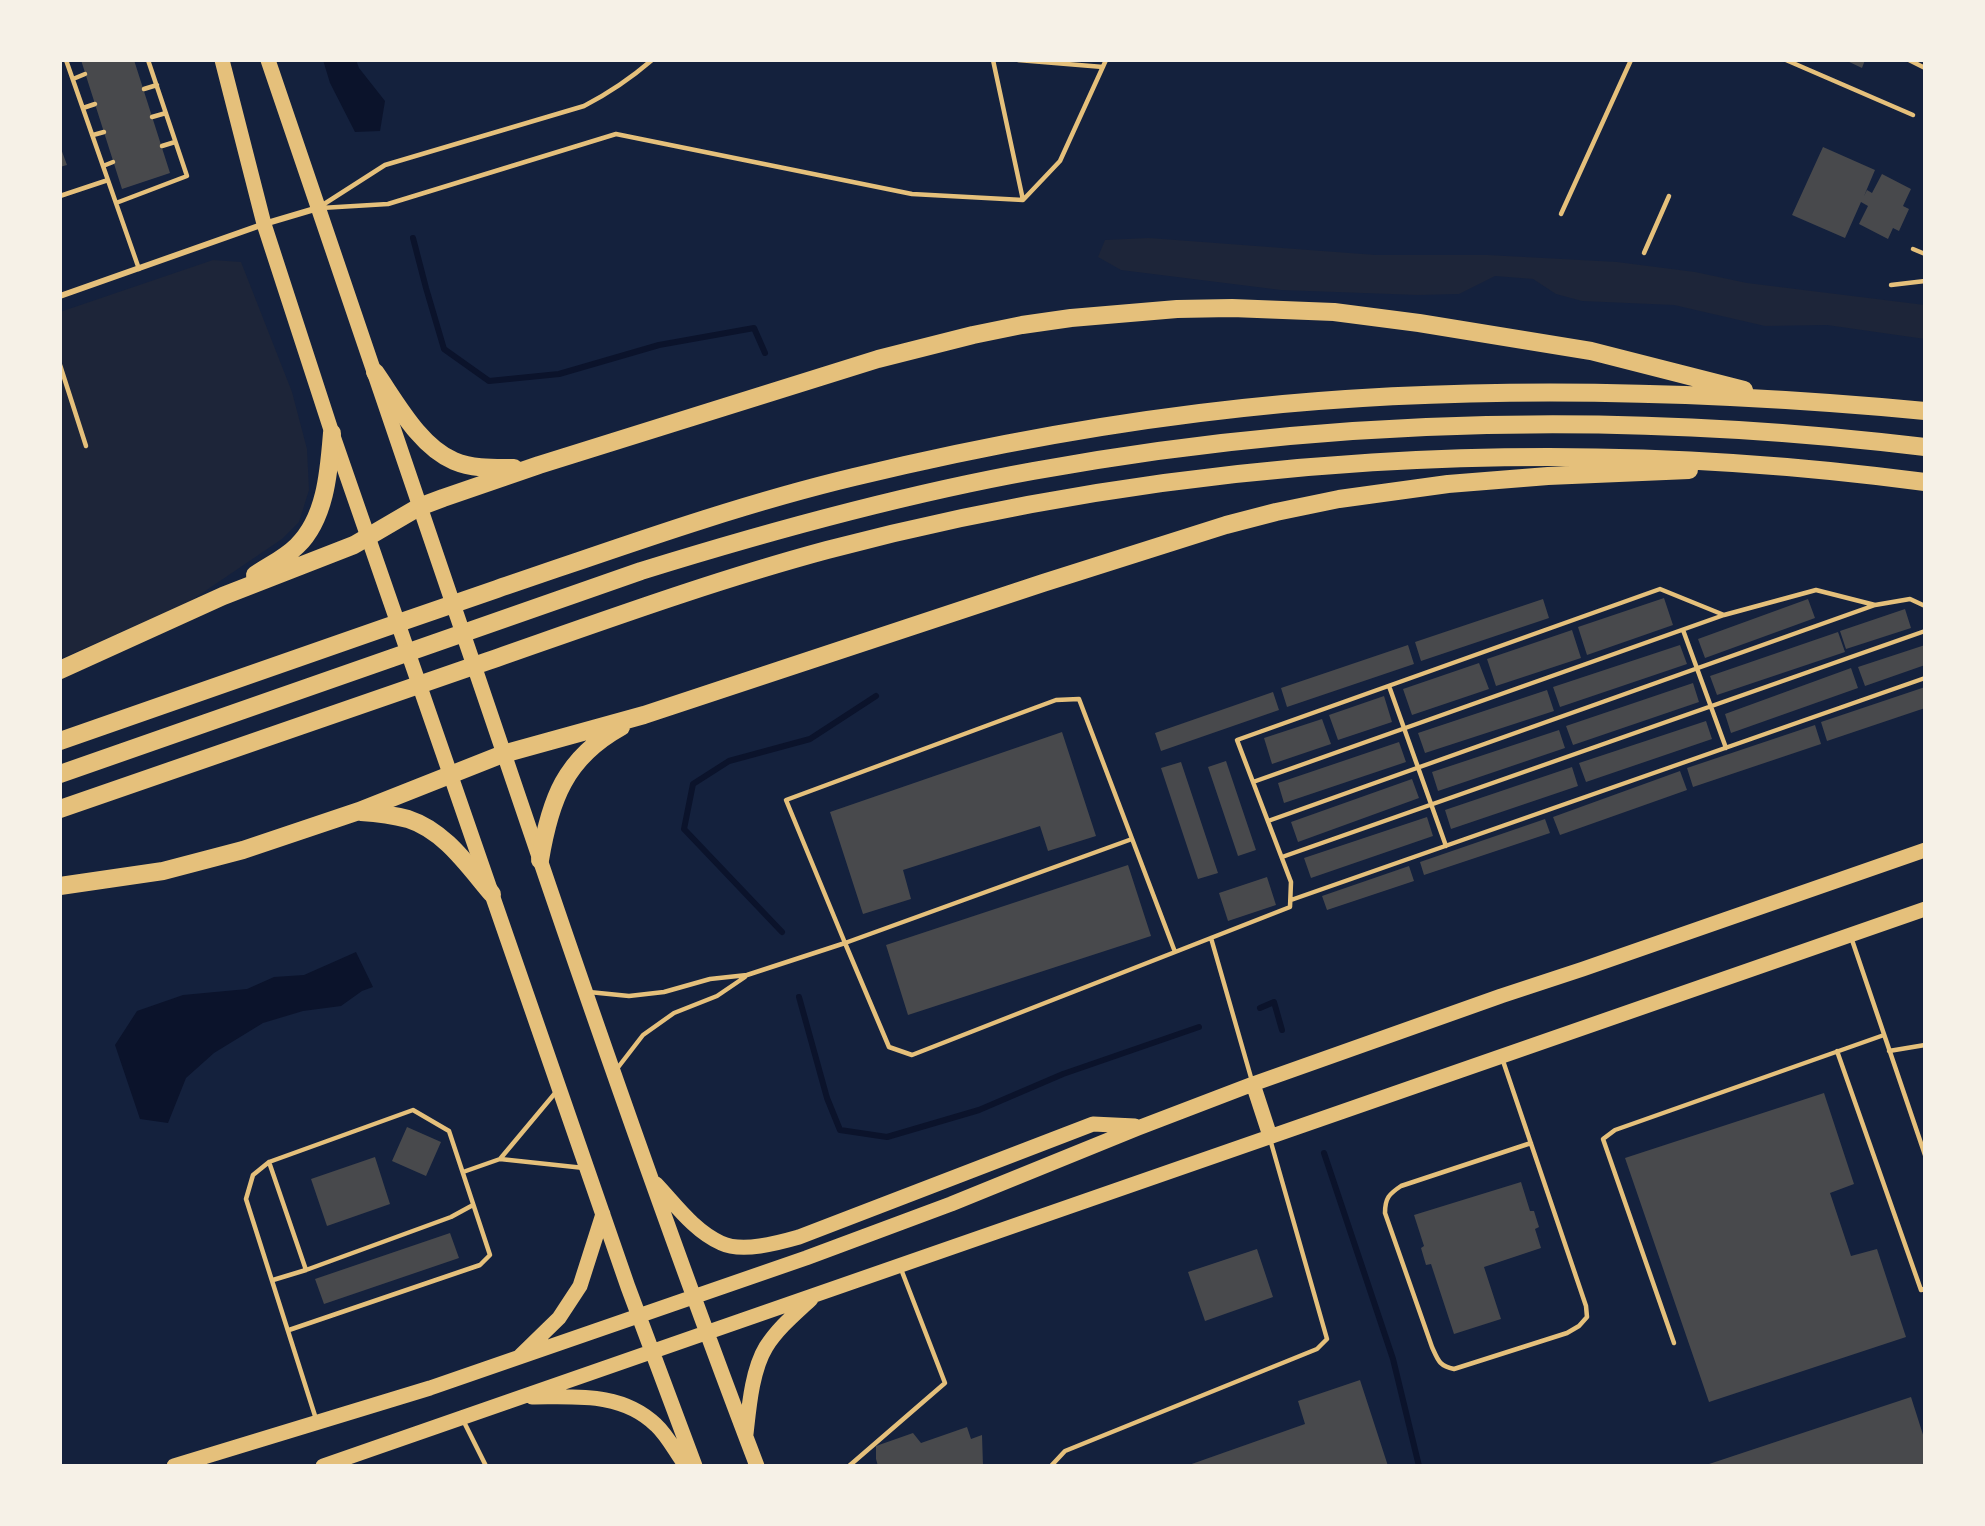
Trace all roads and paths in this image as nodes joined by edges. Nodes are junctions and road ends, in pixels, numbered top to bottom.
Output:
1 (148, 60) edge
2 (222, 60) edge
3 (268, 60) edge
4 (652, 60) edge
5 (993, 60) edge
6 (1018, 60) edge
7 (1106, 60) edge
8 (1631, 60) edge
9 (1786, 60) edge
10 (1909, 60) edge
11 (67, 62) edge
12 (60, 66) edge
13 (1103, 67) junction
14 (1925, 68) edge
15 (85, 74) dead end
16 (73, 78) junction
17 (157, 85) junction
18 (144, 89) dead end
19 (95, 104) dead end
20 (83, 108) junction
21 (166, 113) junction
22 (1913, 115) dead end
23 (152, 117) dead end
24 (104, 132) dead end
25 (93, 135) junction
26 (175, 142) junction
27 (162, 146) dead end
28 (114, 162) dead end
29 (104, 166) junction
30 (108, 180) junction
31 (60, 196) edge
32 (1668, 196) dead end
33 (1023, 200) junction
34 (116, 203) junction
35 (319, 208) junction
36 (1562, 214) dead end
37 (264, 224) junction
38 (1913, 249) dead end
39 (1644, 253) dead end
40 (1925, 254) edge
41 (139, 269) junction
42 (1925, 281) edge
43 (1892, 285) dead end
44 (60, 296) edge
45 (60, 365) edge
46 (375, 372) junction
47 (1775, 399) junction
48 (1925, 411) edge
49 (332, 433) junction
50 (87, 446) dead end
51 (1925, 447) edge
52 (539, 465) junction
53 (1781, 466) junction
54 (1925, 482) edge
55 (419, 507) junction
56 (368, 537) junction
57 (223, 596) junction
58 (1875, 605) junction
59 (1925, 606) edge
60 (1724, 615) junction
61 (1683, 630) junction
62 (1925, 631) edge
63 (1697, 668) junction
64 (60, 670) edge
65 (1925, 678) edge
66 (1389, 686) junction
67 (1711, 706) junction
68 (644, 715) junction
69 (1404, 728) junction
70 (60, 741) edge
71 (1726, 748) junction
72 (503, 754) junction
73 (1419, 768) junction
74 (60, 774) edge
75 (451, 775) junction
76 (1252, 782) junction
77 (1432, 805) junction
78 (60, 809) edge
79 (359, 811) junction
80 (1268, 821) junction
81 (1132, 839) junction
82 (1446, 846) junction
83 (1925, 850) edge
84 (1282, 857) junction
85 (540, 860) junction
86 (60, 886) edge
87 (492, 894) junction
88 (1291, 900) junction
89 (1925, 909) edge
90 (1850, 934) junction
91 (1211, 938) junction
92 (845, 943) junction
93 (1175, 952) junction
94 (747, 975) junction
95 (585, 991) junction
96 (1884, 1035) junction
97 (1925, 1045) edge
98 (1889, 1051) junction
99 (1837, 1052) junction
100 (1501, 1056) junction
101 (613, 1073) junction
102 (1253, 1084) junction
103 (559, 1089) junction
104 (1141, 1126) junction
105 (1270, 1136) junction
106 (1531, 1143) junction
107 (1925, 1155) edge
108 (500, 1159) junction
109 (269, 1161) junction
110 (587, 1168) junction
111 (463, 1172) junction
112 (652, 1180) junction
113 (473, 1205) junction
114 (603, 1214) junction
115 (899, 1265) junction
116 (306, 1270) junction
117 (273, 1280) junction
118 (1925, 1289) edge
119 (817, 1294) junction
120 (693, 1298) junction
121 (639, 1317) junction
122 (289, 1330) junction
123 (705, 1333) junction
124 (1674, 1343) dead end
125 (651, 1352) junction
126 (518, 1359) junction
127 (520, 1398) junction
128 (462, 1418) junction
129 (317, 1422) junction
130 (746, 1437) junction
131 (174, 1466) edge
132 (323, 1466) edge
133 (486, 1466) edge
134 (686, 1466) edge
135 (695, 1466) edge
136 (757, 1466) edge
137 (849, 1466) edge
138 (1051, 1466) edge

1 - 17 lane
2 - 37 main road
3 - 35 main road
4 - 35 lane
5 - 33 lane
6 - 13 lane
7 - 13 lane
8 - 36 lane
9 - 22 lane
10 - 14 lane
11 - 12 lane
11 - 16 lane
13 - 33 lane
15 - 16 lane
16 - 20 lane
17 - 18 lane
17 - 21 lane
19 - 20 lane
20 - 25 lane
21 - 23 lane
21 - 26 lane
24 - 25 lane
25 - 29 lane
26 - 27 lane
26 - 34 lane
28 - 29 lane
29 - 30 lane
30 - 31 lane
30 - 34 lane
32 - 39 lane
33 - 35 lane
34 - 41 lane
35 - 37 street
35 - 46 main road
37 - 41 street
37 - 49 main road
38 - 40 lane
41 - 44 street
42 - 43 lane
45 - 50 lane
46 - 52 highway
46 - 55 main road
47 - 48 highway
47 - 52 highway
47 - 70 highway
49 - 56 main road
49 - 57 highway
51 - 74 highway
52 - 55 highway
53 - 54 highway
53 - 68 highway
53 - 78 highway
55 - 56 highway
55 - 72 main road
56 - 57 highway
56 - 75 main road
57 - 64 highway
58 - 59 lane
58 - 60 lane
58 - 63 lane
60 - 61 lane
60 - 66 lane
61 - 63 lane
61 - 69 lane
62 - 67 lane
63 - 67 lane
63 - 73 lane
65 - 71 lane
66 - 69 lane
66 - 76 lane
67 - 71 lane
67 - 77 lane
68 - 72 highway
68 - 85 highway
69 - 73 lane
69 - 76 lane
71 - 82 lane
72 - 75 highway
72 - 85 main road
73 - 77 lane
73 - 80 lane
75 - 79 highway
75 - 87 main road
76 - 80 lane
77 - 82 lane
77 - 84 lane
79 - 86 highway
79 - 87 highway
80 - 84 lane
81 - 92 lane
81 - 92 lane
81 - 93 lane
82 - 88 lane
83 - 102 main road
84 - 88 lane
85 - 95 main road
87 - 103 main road
88 - 91 lane
89 - 90 main road
90 - 96 lane
90 - 100 main road
91 - 93 lane
91 - 102 lane
92 - 93 lane
92 - 94 lane
94 - 95 lane
94 - 101 lane
95 - 101 main road
96 - 98 lane
96 - 99 lane
97 - 98 lane
98 - 107 lane
99 - 118 lane
99 - 124 lane
100 - 105 main road
100 - 106 lane
101 - 112 main road
102 - 104 main road
102 - 105 main road
103 - 108 lane
103 - 110 main road
104 - 112 main road
104 - 120 main road
105 - 115 main road
105 - 138 lane
106 - 106 lane
108 - 110 lane
108 - 111 lane
109 - 111 lane
109 - 116 lane
109 - 117 lane
110 - 114 main road
111 - 113 lane
112 - 120 main road
113 - 116 lane
113 - 122 lane
114 - 121 main road
114 - 126 main road
115 - 119 main road
115 - 137 lane
116 - 117 lane
117 - 122 lane
119 - 123 main road
119 - 130 main road
120 - 121 main road
120 - 123 main road
121 - 125 main road
121 - 126 main road
122 - 129 lane
123 - 125 main road
123 - 130 main road
125 - 127 main road
125 - 135 main road
126 - 129 main road
127 - 128 main road
127 - 134 main road
128 - 132 main road
128 - 133 lane
129 - 131 main road
130 - 136 main road

